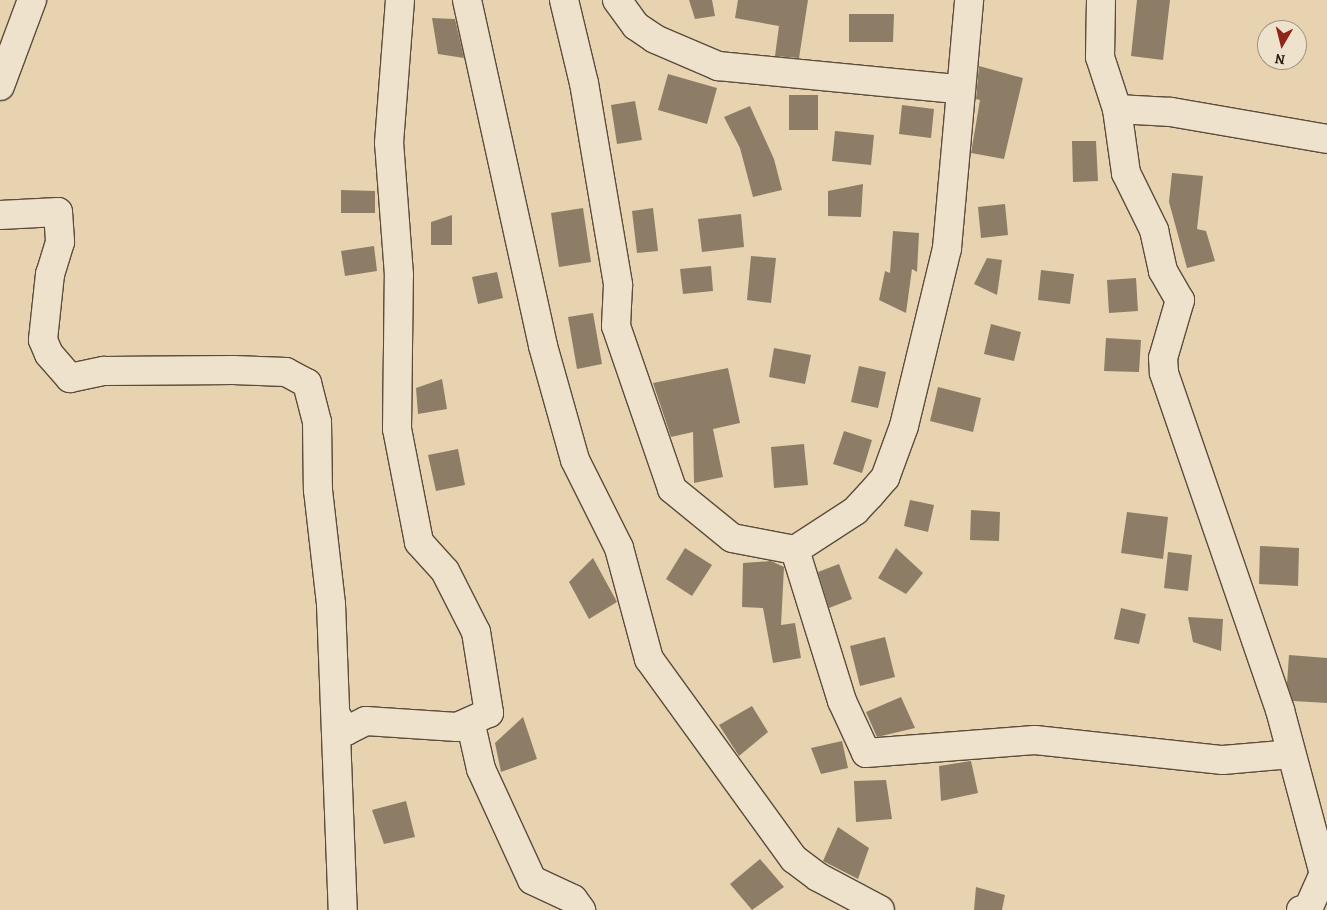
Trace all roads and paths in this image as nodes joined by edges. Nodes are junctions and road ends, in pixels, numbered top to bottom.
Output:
1 (32, 0) edge
2 (400, 0) edge
3 (467, 0) edge
4 (564, 0) edge
5 (617, 0) edge
6 (969, 0) edge
7 (1101, 0) edge
8 (0, 86) edge
9 (959, 88) junction
10 (1117, 109) junction
11 (1327, 139) edge
12 (0, 215) edge
13 (795, 550) junction
14 (336, 715) junction
15 (471, 725) junction
16 (1291, 754) junction
17 (1325, 880) edge
18 (343, 910) edge
19 (581, 910) edge
20 (880, 910) edge
21 (1301, 910) edge

1 - 8 street
2 - 15 street
3 - 20 street
4 - 13 street
5 - 9 street
6 - 9 street
7 - 10 street
9 - 13 street
10 - 11 street
10 - 16 street
12 - 14 street
13 - 16 street
14 - 15 street
14 - 18 street
15 - 19 street
16 - 17 street
17 - 21 street

